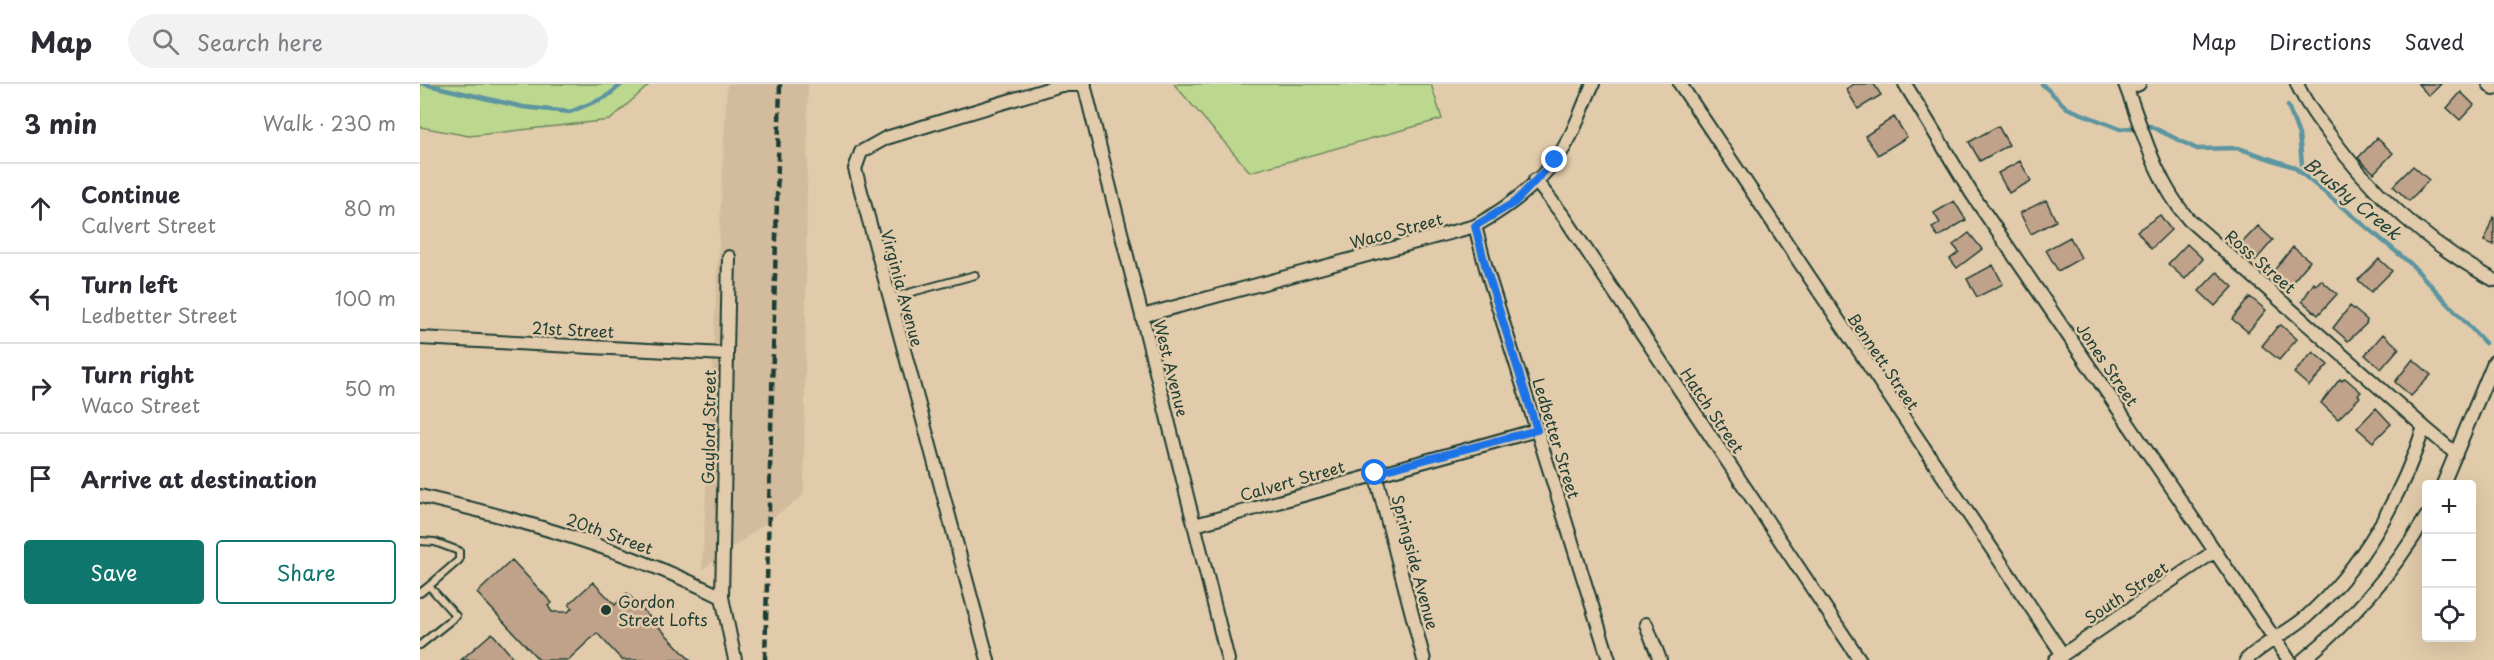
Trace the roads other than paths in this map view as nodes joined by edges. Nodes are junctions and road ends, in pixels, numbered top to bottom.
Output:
1 (1593, 84) edge
2 (1680, 84) edge
3 (1905, 84) edge
4 (2297, 84) edge
5 (2489, 84) edge
6 (1084, 85) edge
7 (2130, 86) edge
8 (2494, 89) edge
9 (1535, 180) junction
10 (1475, 226) junction
11 (729, 257) dead end
12 (975, 274) dead end
13 (2494, 280) edge
14 (889, 299) junction
15 (1142, 316) junction
16 (420, 338) edge
17 (725, 354) junction
18 (2494, 362) edge
19 (2424, 427) junction
20 (1537, 430) junction
21 (2456, 454) junction
22 (1375, 473) junction
23 (2445, 480) edge
24 (420, 496) edge
25 (1195, 525) junction
26 (2422, 525) edge
27 (420, 541) edge
28 (2215, 551) junction
29 (429, 586) junction
30 (420, 593) edge
31 (722, 597) junction
32 (1646, 624) dead end
33 (2275, 638) junction
34 (420, 645) edge
35 (2059, 657) edge
36 (735, 660) edge
37 (988, 660) edge
38 (1228, 660) edge
39 (1424, 660) edge
40 (1608, 660) edge
41 (1660, 660) edge
42 (1860, 660) edge
43 (2246, 660) edge
44 (2289, 660) edge
45 (2303, 660) edge

1 - 9 street, Waco Street
2 - 35 street, Bennett Street
3 - 28 street, Jones Street
4 - 13 street
5 - 8 street
6 - 14 street, Virginia Avenue
6 - 15 street, West Avenue
7 - 19 street, Ross Street
9 - 10 street, Waco Street
9 - 42 street, Hatch Street
10 - 15 street, Waco Street
10 - 20 street, Ledbetter Street
11 - 17 street, Gaylord Street
12 - 14 lane
14 - 37 street, Virginia Avenue
15 - 25 street, West Avenue
16 - 17 street, 21st Street
17 - 31 street, Gaylord Street
18 - 21 street
19 - 21 street, Ross Street
19 - 33 street
20 - 22 street, Calvert Street
20 - 40 street, Ledbetter Street
21 - 23 street
22 - 25 street, Calvert Street
22 - 39 street, Springside Avenue
24 - 31 street, 20th Street
25 - 38 street, West Avenue
26 - 45 street
27 - 29 lane
28 - 33 street, Jones Street
28 - 35 street, South Street
29 - 30 lane
29 - 34 lane
31 - 36 street
32 - 41 street
33 - 43 street
33 - 44 street, Jones Street

